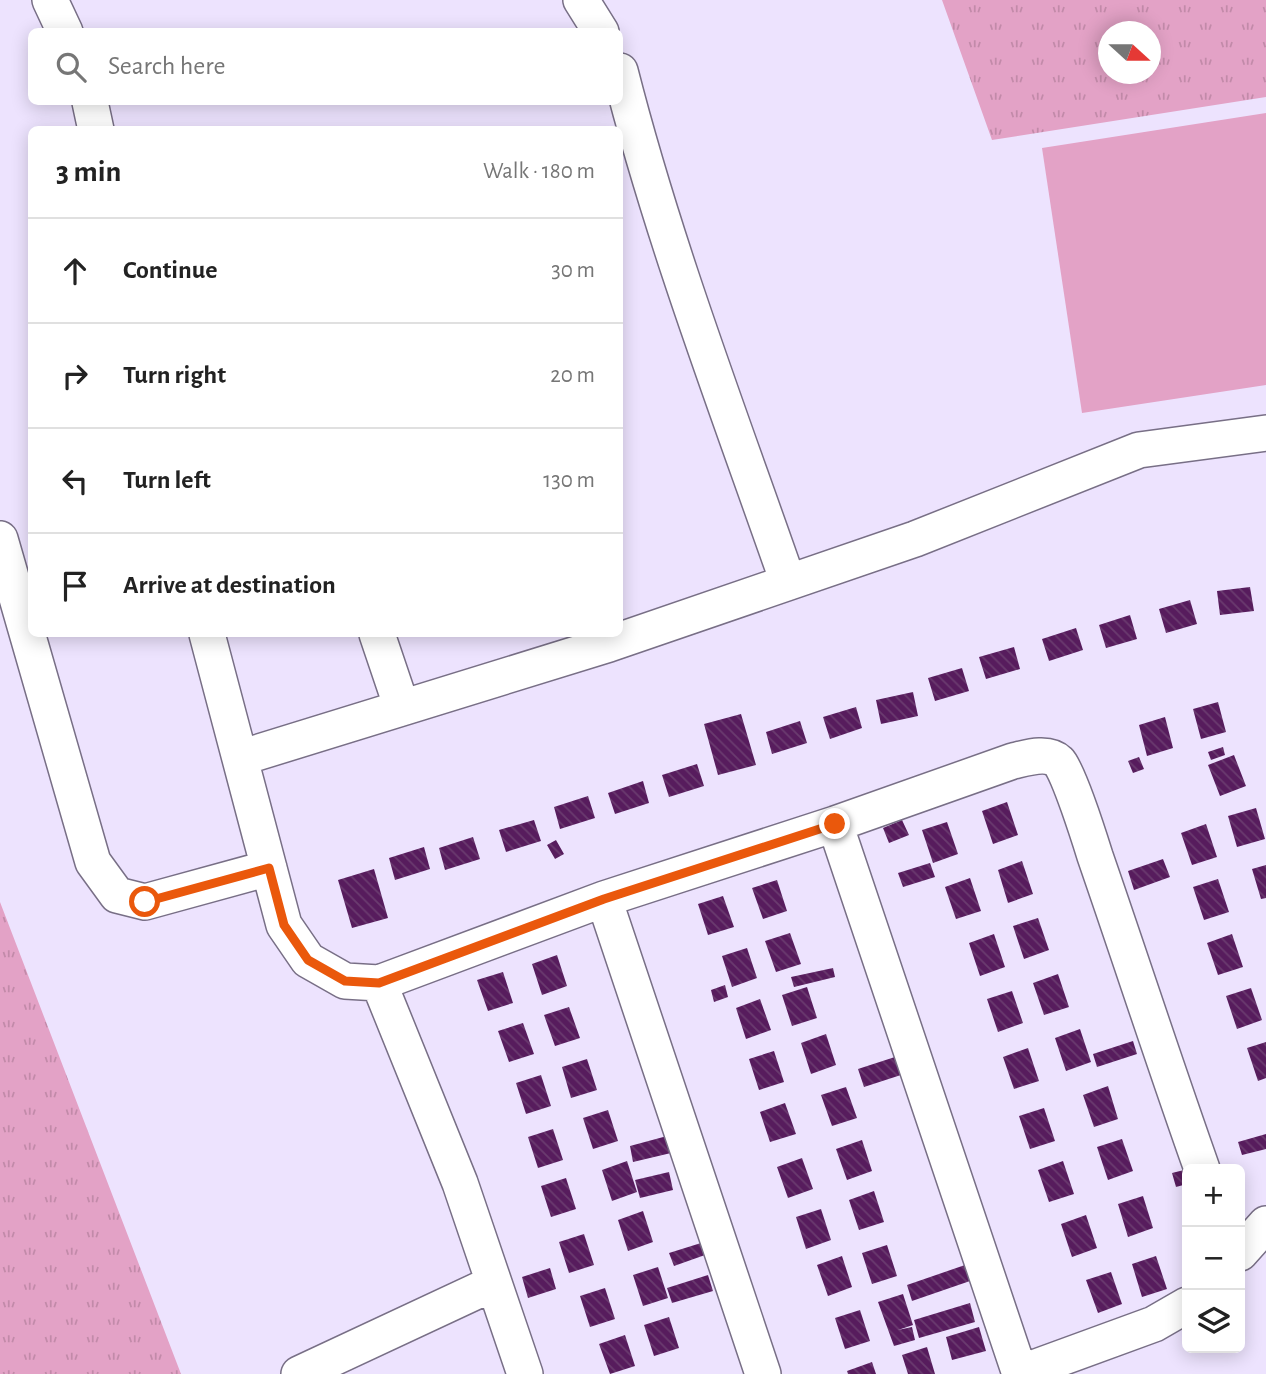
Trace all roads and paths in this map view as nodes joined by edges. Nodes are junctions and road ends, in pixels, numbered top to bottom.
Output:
1 (50, 0) edge
2 (581, 0) edge
3 (63, 28) edge
4 (598, 28) edge
5 (623, 83) edge
6 (91, 105) edge
7 (95, 126) edge
8 (1266, 433) edge
9 (0, 539) edge
10 (788, 582) junction
11 (623, 628) edge
12 (28, 636) edge
13 (28, 637) edge
14 (207, 637) edge
15 (378, 637) edge
16 (590, 637) edge
17 (558, 646) edge
18 (402, 708) junction
19 (240, 758) junction
20 (835, 824) junction
21 (269, 868) junction
22 (604, 899) junction
23 (379, 983) junction
24 (1200, 1164) edge
25 (1266, 1224) edge
26 (1245, 1247) edge
27 (495, 1283) junction
28 (1182, 1308) edge
29 (1020, 1373) edge
30 (299, 1374) edge
31 (525, 1374) edge
32 (763, 1374) edge

1 - 3 street
2 - 4 street
5 - 10 street
6 - 7 street
8 - 10 street
9 - 12 street
10 - 11 street
13 - 21 street
14 - 19 street
15 - 18 street
16 - 17 street
17 - 18 street
18 - 19 street
19 - 21 street
20 - 22 street
20 - 24 street
20 - 29 street
21 - 23 street
22 - 23 street
22 - 32 street
23 - 27 street
25 - 26 street
27 - 30 street
27 - 31 street
28 - 29 street

